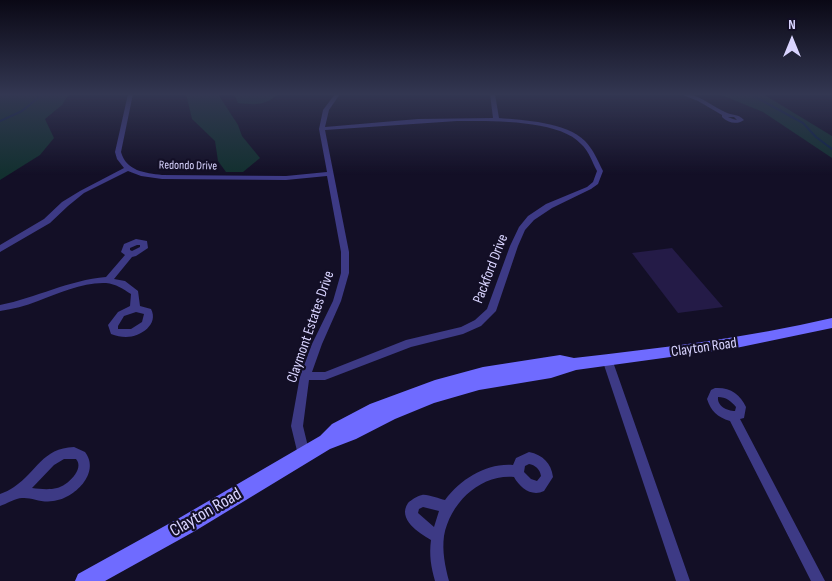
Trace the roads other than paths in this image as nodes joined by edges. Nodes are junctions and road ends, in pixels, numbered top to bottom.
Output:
1 (124, 121) edge
2 (324, 121) edge
3 (422, 121) edge
4 (535, 121) edge
5 (322, 129) junction
6 (128, 169) junction
7 (329, 174) junction
8 (0, 249) edge
9 (130, 254) dead end
10 (108, 280) junction
11 (0, 308) edge
12 (135, 308) dead end
13 (830, 327) edge
14 (607, 360) junction
15 (305, 376) junction
16 (733, 416) dead end
17 (304, 455) junction
18 (518, 472) dead end
19 (20, 491) junction
20 (0, 500) edge
21 (447, 507) junction
22 (438, 537) junction
23 (85, 581) edge
24 (442, 581) edge
25 (683, 581) edge
26 (818, 581) edge

1 - 6 street
2 - 5 street, Claymont Estates Drive
3 - 5 street, Packford Drive
4 - 15 street, Packford Drive
5 - 7 street, Claymont Estates Drive
6 - 7 street, Redondo Drive
6 - 8 street
7 - 15 street, Claymont Estates Drive
9 - 10 street
10 - 11 street
10 - 12 street
13 - 14 main road, Clayton Road
14 - 17 main road, Clayton Road
14 - 25 street
15 - 17 street, Claymont Estates Drive
16 - 26 street
17 - 23 main road, Clayton Road
18 - 21 street
19 - 19 street
19 - 20 street
21 - 22 street
21 - 22 street
22 - 24 street

